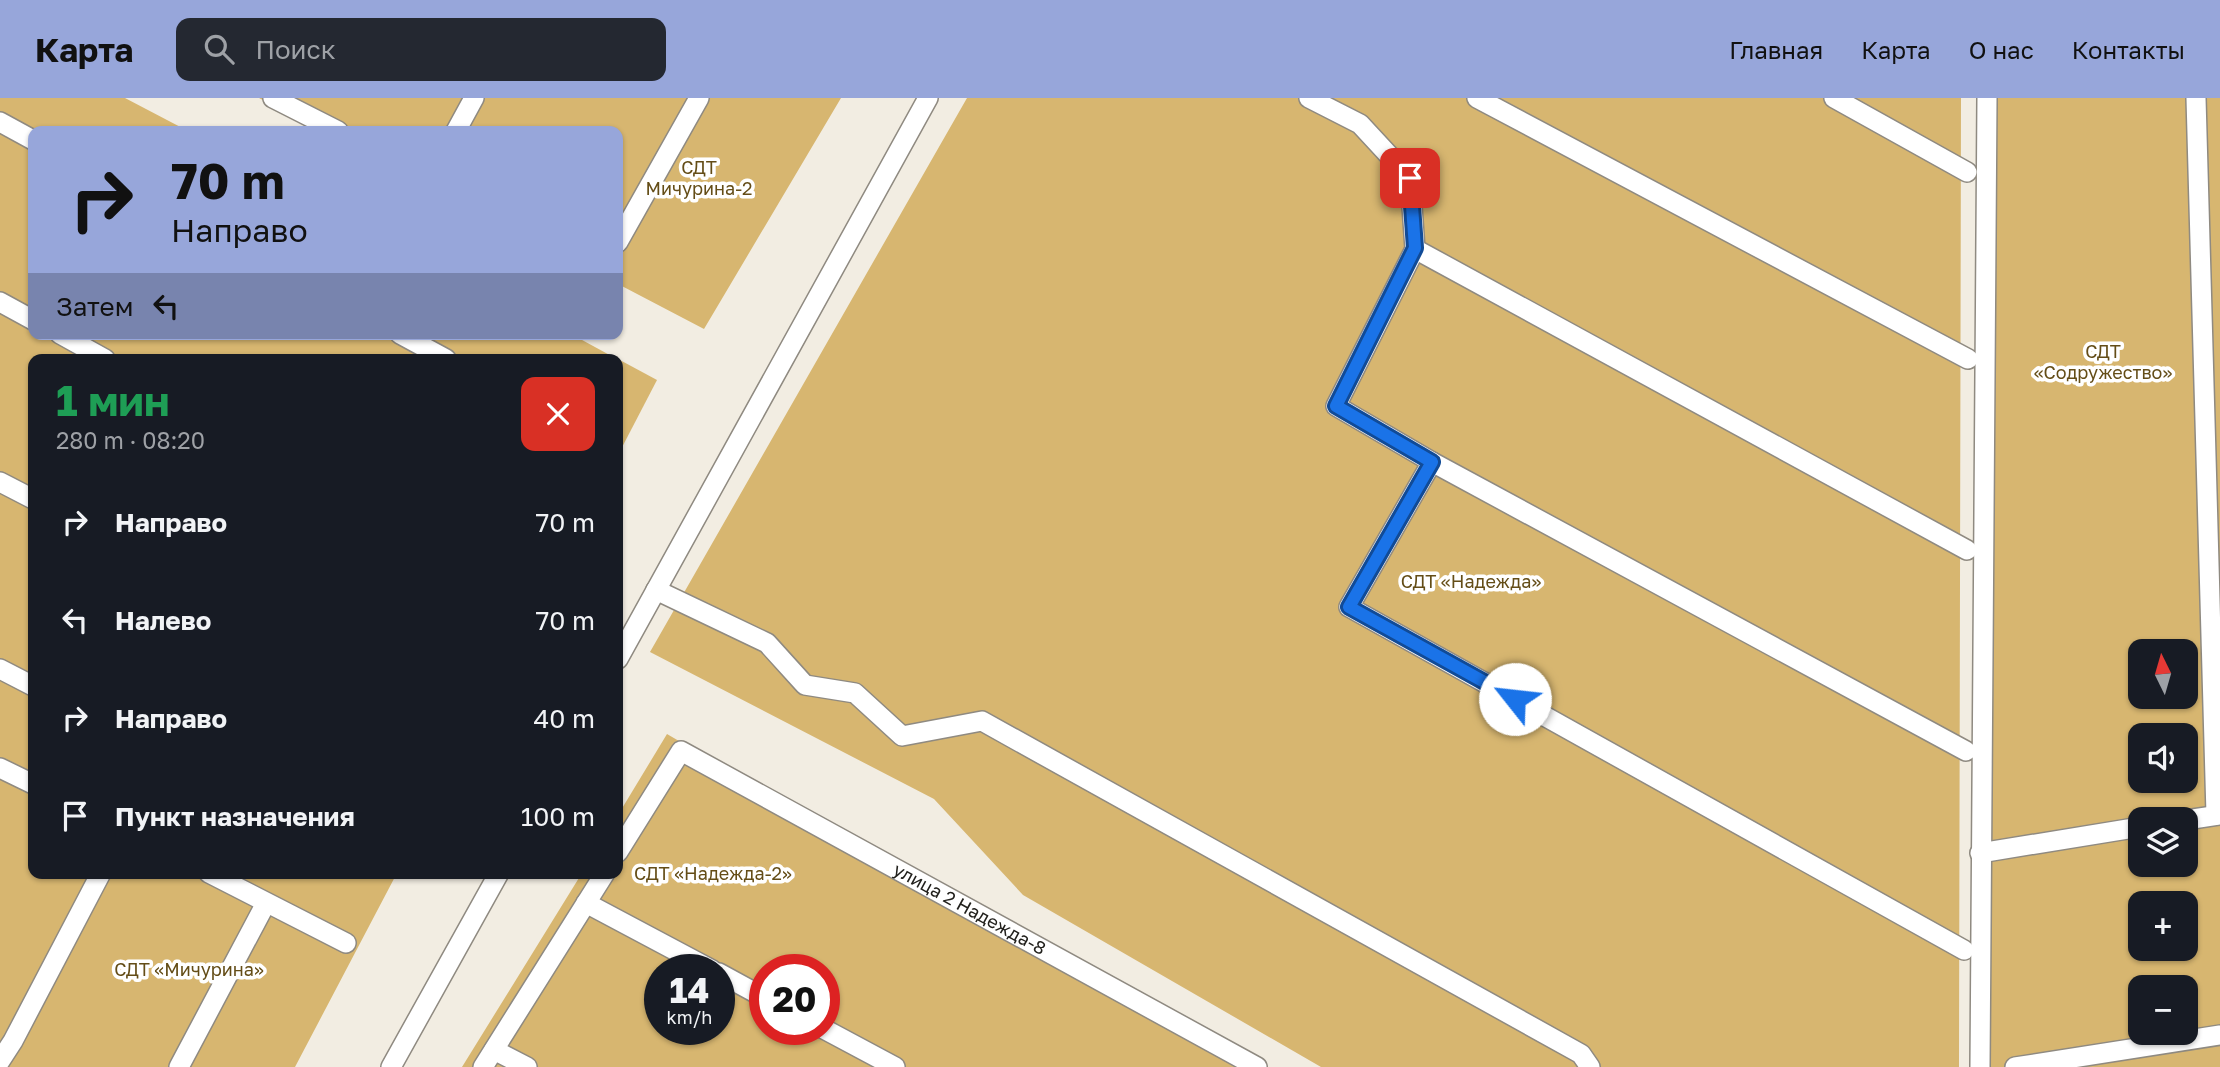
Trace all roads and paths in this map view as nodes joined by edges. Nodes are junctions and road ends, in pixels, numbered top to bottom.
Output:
1 (274, 98) edge
2 (474, 98) edge
3 (699, 98) edge
4 (928, 98) edge
5 (1309, 98) edge
6 (1477, 98) edge
7 (1834, 98) edge
8 (1987, 98) edge
9 (2196, 98) edge
10 (0, 122) edge
11 (328, 126) edge
12 (459, 126) edge
13 (28, 136) edge
14 (1967, 172) dead end
15 (623, 233) edge
16 (1415, 248) junction
17 (0, 302) edge
18 (28, 317) edge
19 (71, 340) edge
20 (411, 340) edge
21 (96, 354) edge
22 (437, 354) edge
23 (1968, 359) dead end
24 (1432, 462) junction
25 (0, 482) edge
26 (28, 496) edge
27 (1967, 550) dead end
28 (656, 590) junction
29 (623, 650) edge
30 (0, 669) edge
31 (28, 683) edge
32 (1966, 751) dead end
33 (0, 768) edge
34 (28, 782) edge
35 (2218, 815) edge
36 (2198, 818) edge
37 (2128, 829) edge
38 (623, 844) edge
39 (1980, 853) junction
40 (98, 879) edge
41 (220, 879) edge
42 (496, 879) edge
43 (601, 879) edge
44 (266, 903) junction
45 (586, 903) junction
46 (346, 943) dead end
47 (1964, 950) dead end
48 (682, 954) edge
49 (2220, 1035) edge
50 (840, 1038) edge
51 (494, 1050) junction
52 (0, 1061) edge
53 (179, 1067) edge
54 (391, 1067) edge
55 (484, 1067) edge
56 (527, 1067) edge
57 (895, 1067) edge
58 (1257, 1067) edge
59 (1590, 1067) edge
60 (1980, 1067) edge
61 (2015, 1067) edge

1 - 11 street
2 - 12 street
3 - 15 street
4 - 28 street
5 - 16 street
6 - 23 street
7 - 14 street
8 - 39 street
9 - 35 street
10 - 13 street
16 - 24 street
16 - 27 street
17 - 18 street
19 - 21 street
20 - 22 street
24 - 32 street
24 - 47 street
25 - 26 street
28 - 29 street
28 - 59 street
30 - 31 street
33 - 34 street
35 - 36 street
37 - 39 street
38 - 58 street, улица 2 Надежда-8
39 - 60 street
40 - 52 street
41 - 44 street
42 - 54 street
43 - 45 street
44 - 46 street
44 - 53 street
45 - 48 street
45 - 51 street
49 - 61 street
50 - 57 street
51 - 55 street
51 - 56 street

